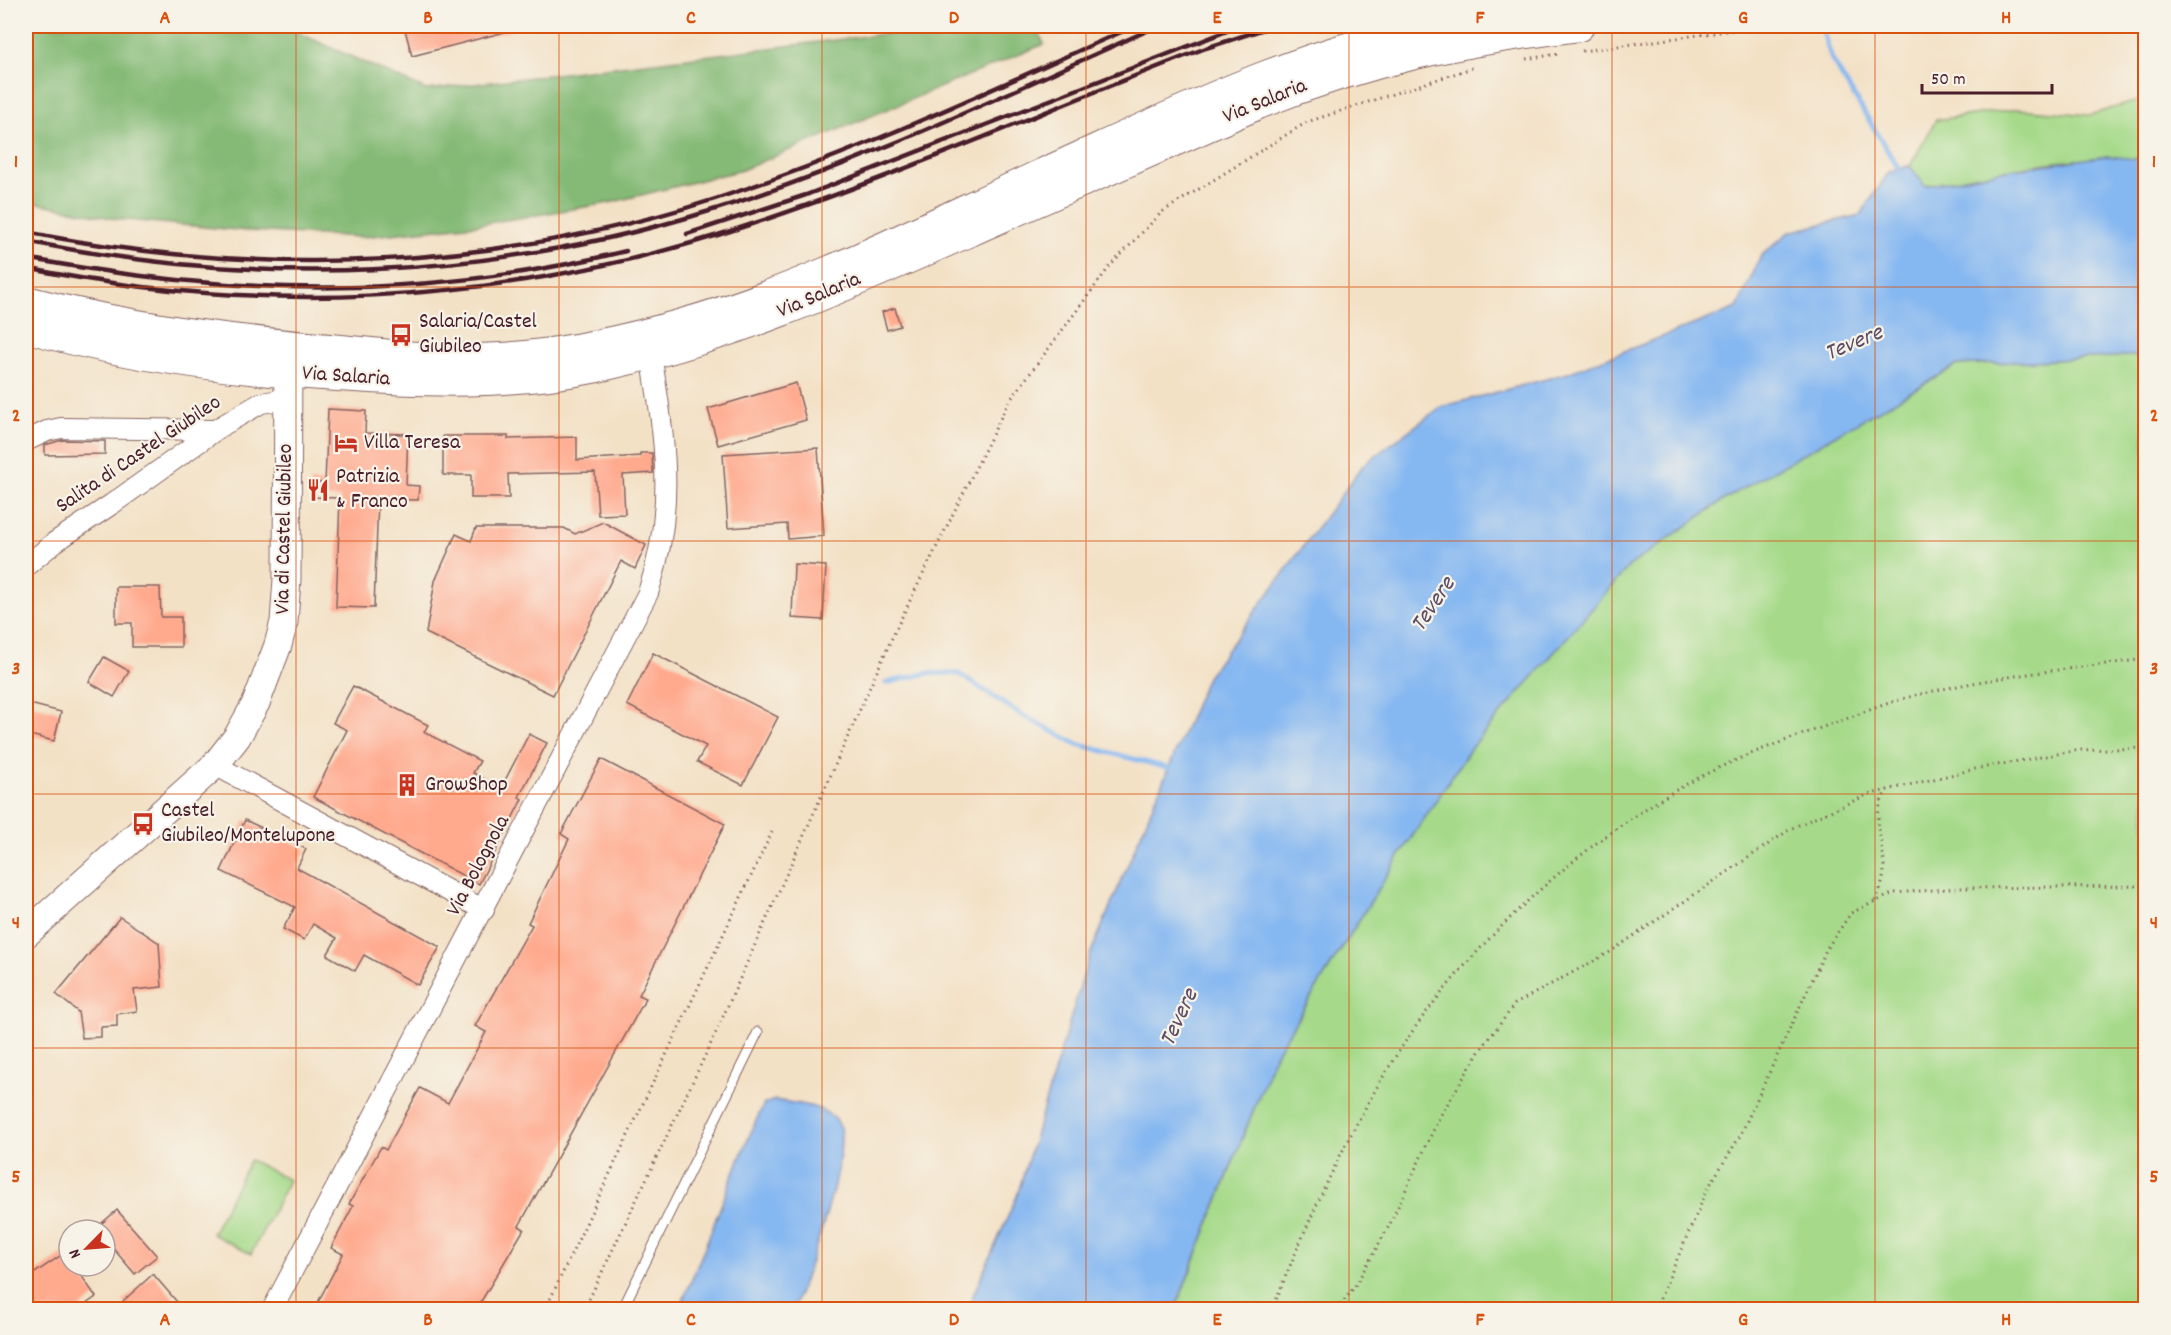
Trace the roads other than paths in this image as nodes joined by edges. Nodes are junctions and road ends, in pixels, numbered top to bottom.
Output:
1 (1437, 26) edge
2 (1576, 39) edge
3 (26, 301) edge
4 (26, 327) edge
5 (651, 355) junction
6 (288, 373) junction
7 (215, 430) junction
8 (26, 441) edge
9 (26, 566) edge
10 (215, 765) junction
11 (484, 910) junction
12 (26, 934) edge
13 (758, 1032) dead end
14 (272, 1310) edge
15 (622, 1310) edge

1 - 6 main road, Via Salaria
2 - 5 main road, Via Salaria
3 - 6 main road, Via Salaria
4 - 6 main road, Via Salaria
5 - 6 main road, Via Salaria
5 - 11 street, Via Bolognola
6 - 7 street, Salita di Castel Giubileo
6 - 10 street, Via di Castel Giubileo
7 - 8 street
7 - 9 street, Salita di Castel Giubileo
10 - 11 street
10 - 12 street, Via di Castel Giubileo
11 - 14 street, Via Bolognola
13 - 15 lane

